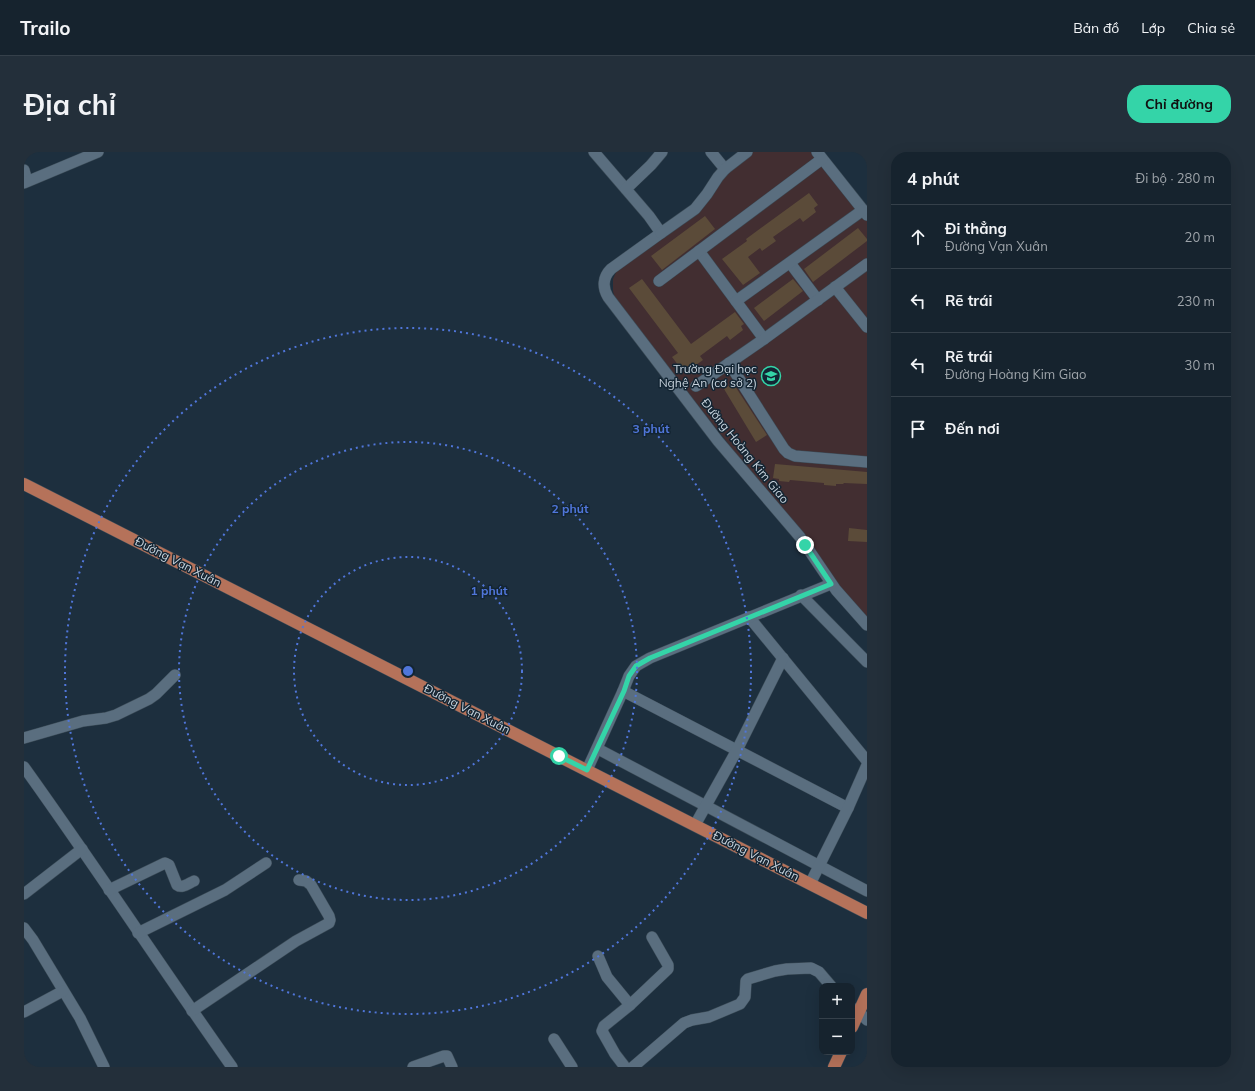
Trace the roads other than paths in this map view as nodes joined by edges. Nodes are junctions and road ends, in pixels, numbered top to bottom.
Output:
1 (98, 152) edge
2 (594, 152) edge
3 (662, 152) edge
4 (711, 152) edge
5 (747, 152) edge
6 (820, 156) edge
7 (726, 169) junction
8 (25, 178) edge
9 (626, 189) junction
10 (865, 212) edge
11 (662, 233) junction
12 (699, 251) junction
13 (790, 263) junction
14 (867, 264) edge
15 (659, 281) dead end
16 (835, 287) junction
17 (818, 300) junction
18 (736, 301) junction
19 (867, 327) edge
20 (764, 339) junction
21 (729, 363) junction
22 (696, 386) dead end
23 (867, 462) edge
24 (24, 484) edge
25 (831, 584) junction
26 (801, 595) junction
27 (749, 617) junction
28 (867, 626) edge
29 (783, 658) junction
30 (867, 662) edge
31 (175, 675) dead end
32 (624, 691) junction
33 (24, 738) edge
34 (598, 749) junction
35 (737, 750) junction
36 (867, 762) edge
37 (867, 765) edge
38 (24, 767) edge
39 (587, 770) junction
40 (706, 806) junction
41 (848, 808) junction
42 (695, 825) junction
43 (82, 849) junction
44 (266, 863) dead end
45 (820, 866) junction
46 (299, 880) dead end
47 (194, 881) dead end
48 (810, 884) junction
49 (109, 890) junction
50 (867, 891) edge
51 (24, 894) edge
52 (867, 913) edge
53 (24, 928) edge
54 (138, 933) junction
55 (652, 937) dead end
56 (598, 956) dead end
57 (829, 983) edge
58 (63, 991) junction
59 (867, 994) edge
60 (630, 1005) junction
61 (192, 1011) junction
62 (24, 1012) edge
63 (859, 1014) edge
64 (554, 1039) dead end
65 (840, 1055) edge
66 (104, 1067) edge
67 (232, 1067) edge
68 (413, 1067) edge
69 (452, 1067) edge
70 (572, 1067) edge
71 (625, 1067) edge
72 (633, 1067) edge
73 (834, 1067) edge

1 - 8 street
2 - 9 street
3 - 9 street
4 - 7 street
5 - 7 street, Đường Hoàng Kim Giao
6 - 10 street
6 - 12 street
7 - 11 street, Đường Hoàng Kim Giao
9 - 11 street
10 - 13 street
11 - 25 street, Đường Hoàng Kim Giao
12 - 15 street
12 - 18 street
13 - 17 street
13 - 18 street
14 - 16 street
16 - 17 street
16 - 19 street
17 - 20 street
18 - 20 street
20 - 21 street
21 - 22 street
21 - 23 street
24 - 39 main road, Đường Vạn Xuân
25 - 26 street
25 - 28 street, Đường Hoàng Kim Giao
26 - 27 street
26 - 30 street
27 - 29 street
27 - 32 street
29 - 35 street
29 - 36 street
31 - 33 street
32 - 34 street
32 - 35 street
34 - 39 street
34 - 40 street
35 - 40 street
35 - 41 street
37 - 41 street
38 - 43 street
39 - 42 main road, Đường Vạn Xuân
40 - 42 street
40 - 45 street
41 - 45 street
42 - 48 main road, Đường Vạn Xuân
43 - 49 street
43 - 51 street
44 - 54 street
45 - 48 street
45 - 50 street
46 - 61 street
47 - 49 street
48 - 52 main road, Đường Vạn Xuân
49 - 54 street
53 - 58 street
54 - 61 street
55 - 60 street
56 - 60 street
57 - 72 street
58 - 62 street
58 - 66 street
59 - 63 main road
60 - 71 street
61 - 67 street
64 - 70 street
65 - 73 main road
68 - 69 street

